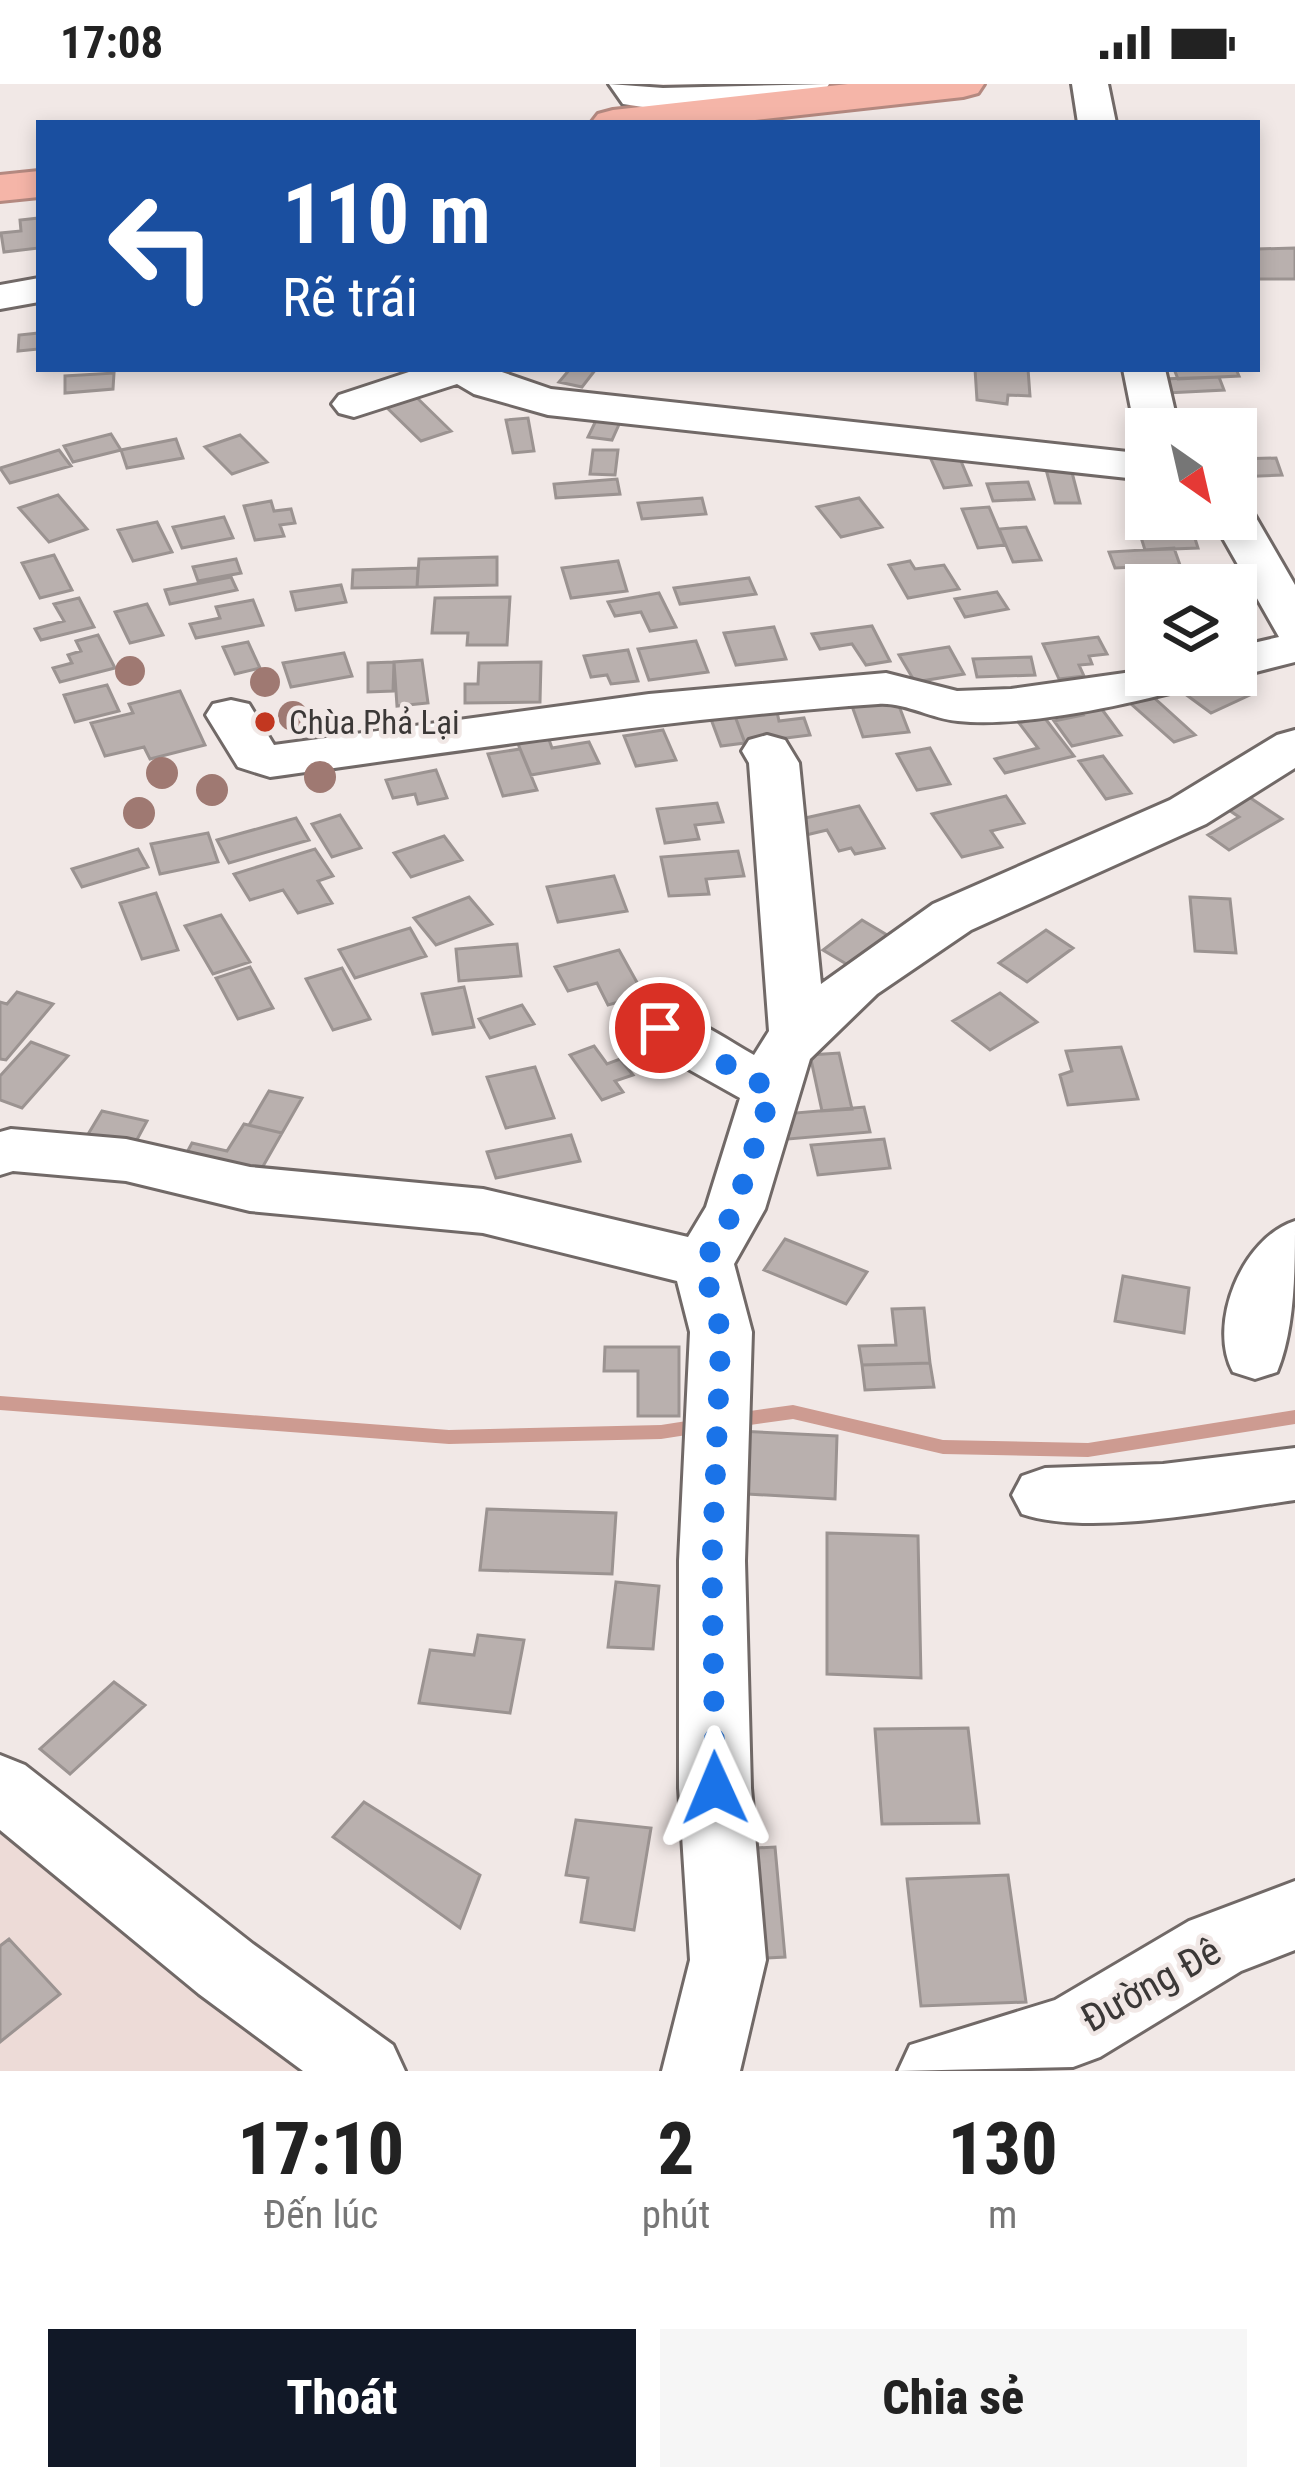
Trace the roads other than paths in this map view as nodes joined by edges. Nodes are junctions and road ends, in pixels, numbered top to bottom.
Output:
1 (627, 84) edge
2 (812, 84) edge
3 (963, 84) edge
4 (1090, 84) edge
5 (641, 120) edge
6 (1096, 120) edge
7 (36, 184) edge
8 (0, 188) edge
9 (36, 291) edge
10 (0, 297) edge
11 (452, 372) edge
12 (466, 372) edge
13 (1145, 372) edge
14 (354, 404) dead end
15 (1152, 408) edge
16 (1125, 464) edge
17 (1247, 540) edge
18 (1295, 627) edge
19 (1295, 648) edge
20 (1257, 657) edge
21 (1125, 689) edge
22 (232, 715) dead end
23 (1295, 746) edge
24 (767, 751) dead end
25 (660, 1028) dead end
26 (798, 1037) junction
27 (772, 1090) junction
28 (0, 1154) edge
29 (1295, 1244) edge
30 (703, 1264) junction
31 (1255, 1355) dead end
32 (1295, 1474) edge
33 (1046, 1496) dead end
34 (0, 1787) edge
35 (1295, 1915) edge
36 (366, 2071) edge
37 (701, 2071) edge
38 (937, 2071) edge

1 - 2 street
3 - 5 highway
4 - 6 street
7 - 8 highway
9 - 10 street
11 - 14 street
12 - 16 street
13 - 15 street
17 - 18 street
19 - 20 street
21 - 22 street
23 - 26 street
24 - 26 street
25 - 27 street
26 - 27 street
27 - 30 street
28 - 30 street
29 - 31 street
30 - 37 street
32 - 33 street
34 - 36 street
35 - 38 street, Đường Đê

